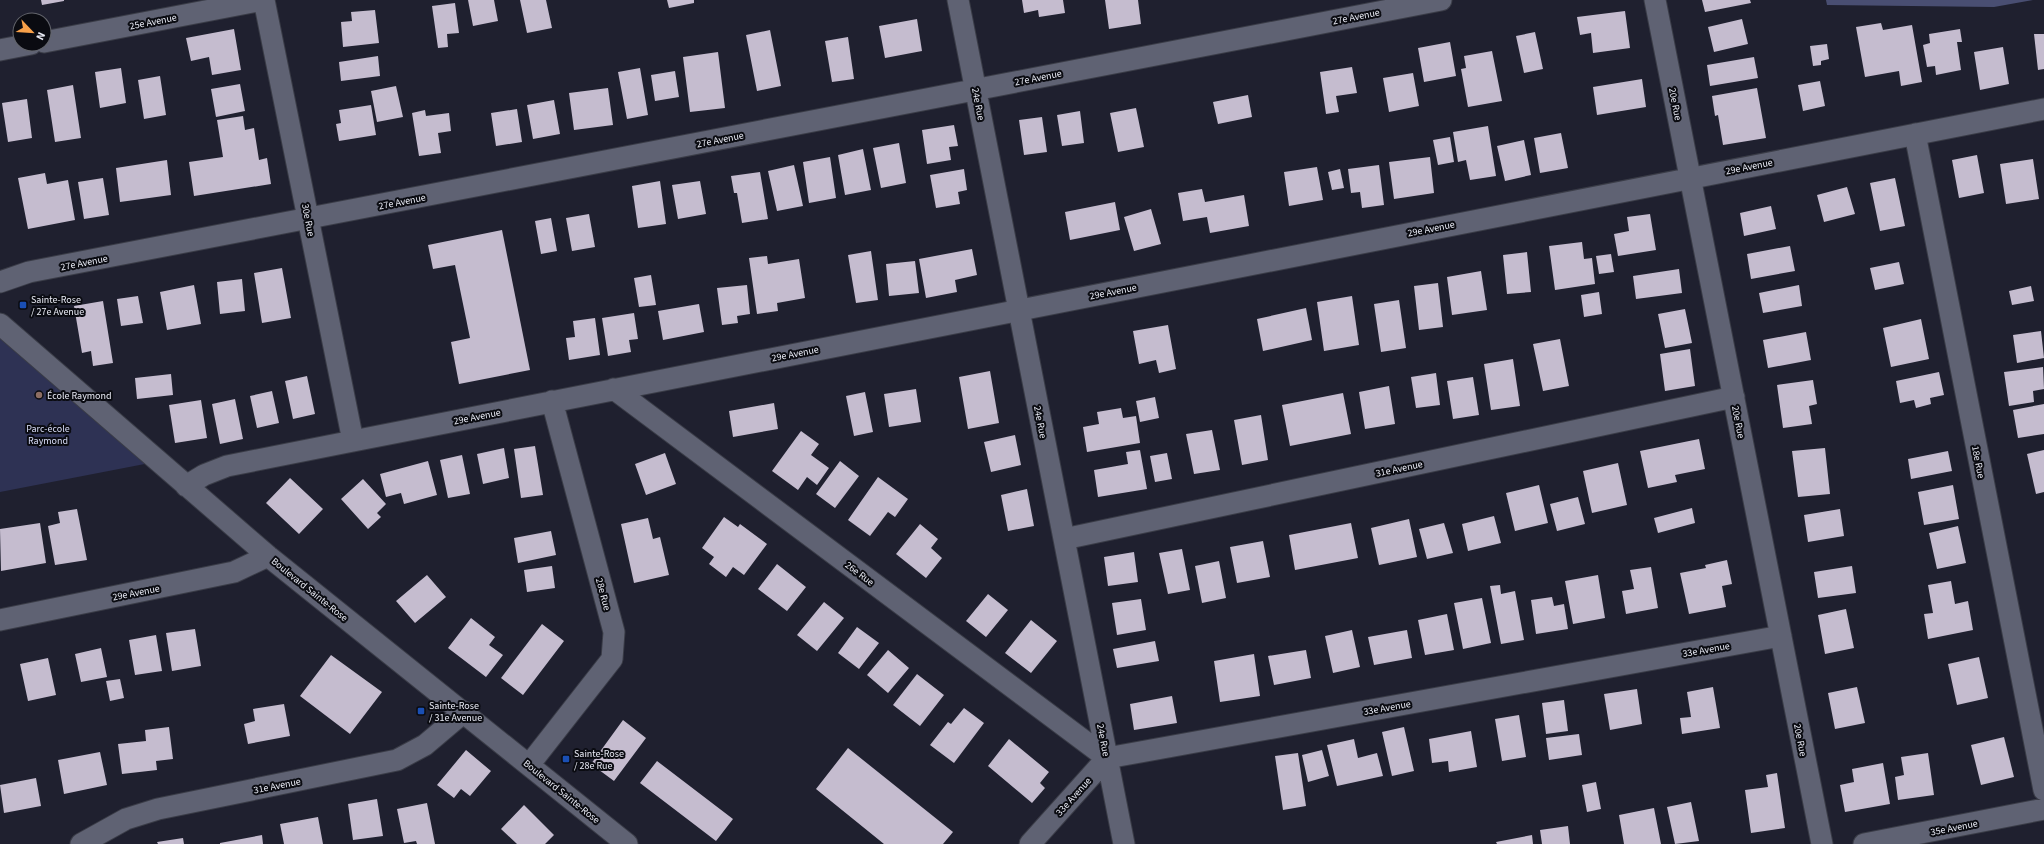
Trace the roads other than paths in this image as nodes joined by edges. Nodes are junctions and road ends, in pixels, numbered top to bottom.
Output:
1 (264, 0) edge
2 (958, 0) edge
3 (1441, 0) edge
4 (1655, 0) edge
5 (52, 40) edge
6 (12, 48) edge
7 (0, 50) edge
8 (976, 88) junction
9 (2044, 109) edge
10 (1915, 134) junction
11 (1690, 178) junction
12 (309, 220) junction
13 (0, 282) edge
14 (1019, 309) junction
15 (0, 324) edge
16 (614, 389) junction
17 (1734, 398) junction
18 (552, 401) junction
19 (354, 440) junction
20 (186, 486) junction
21 (1064, 539) junction
22 (268, 556) junction
23 (0, 620) edge
24 (1781, 636) junction
25 (464, 712) junction
26 (1107, 758) junction
27 (529, 765) junction
28 (2044, 790) edge
29 (2044, 809) edge
30 (81, 844) edge
31 (627, 844) edge
32 (1030, 844) edge
33 (1124, 844) edge
34 (1822, 844) edge
35 (1864, 844) edge

1 - 5 street, 25e Avenue
1 - 12 street, 30e Rue
2 - 8 street, 24e Rue
3 - 8 street, 27e Avenue
4 - 11 street, 20e Rue
6 - 7 street
8 - 12 street, 27e Avenue
8 - 14 street, 24e Rue
9 - 10 street, 29e Avenue
10 - 11 street, 29e Avenue
10 - 28 street, 18e Rue
11 - 14 street, 29e Avenue
11 - 17 street, 20e Rue
12 - 13 street, 27e Avenue
12 - 19 street, 30e Rue
14 - 16 street, 29e Avenue
14 - 21 street, 24e Rue
15 - 20 street, Boulevard Sainte-Rose
16 - 18 street, 29e Avenue
16 - 26 street, 26e Rue
17 - 21 street, 31e Avenue
17 - 24 street, 20e Rue
18 - 19 street, 29e Avenue
18 - 27 street, 28e Rue
19 - 20 street, 29e Avenue
20 - 22 street, Boulevard Sainte-Rose
21 - 26 street, 24e Rue
22 - 23 street, 29e Avenue
22 - 25 street, Boulevard Sainte-Rose
24 - 26 street, 33e Avenue
24 - 34 street, 20e Rue
25 - 27 street, Boulevard Sainte-Rose
25 - 30 street, 31e Avenue
26 - 32 street, 33e Avenue
26 - 33 street, 24e Rue
27 - 31 street, Boulevard Sainte-Rose
29 - 35 street, 35e Avenue

